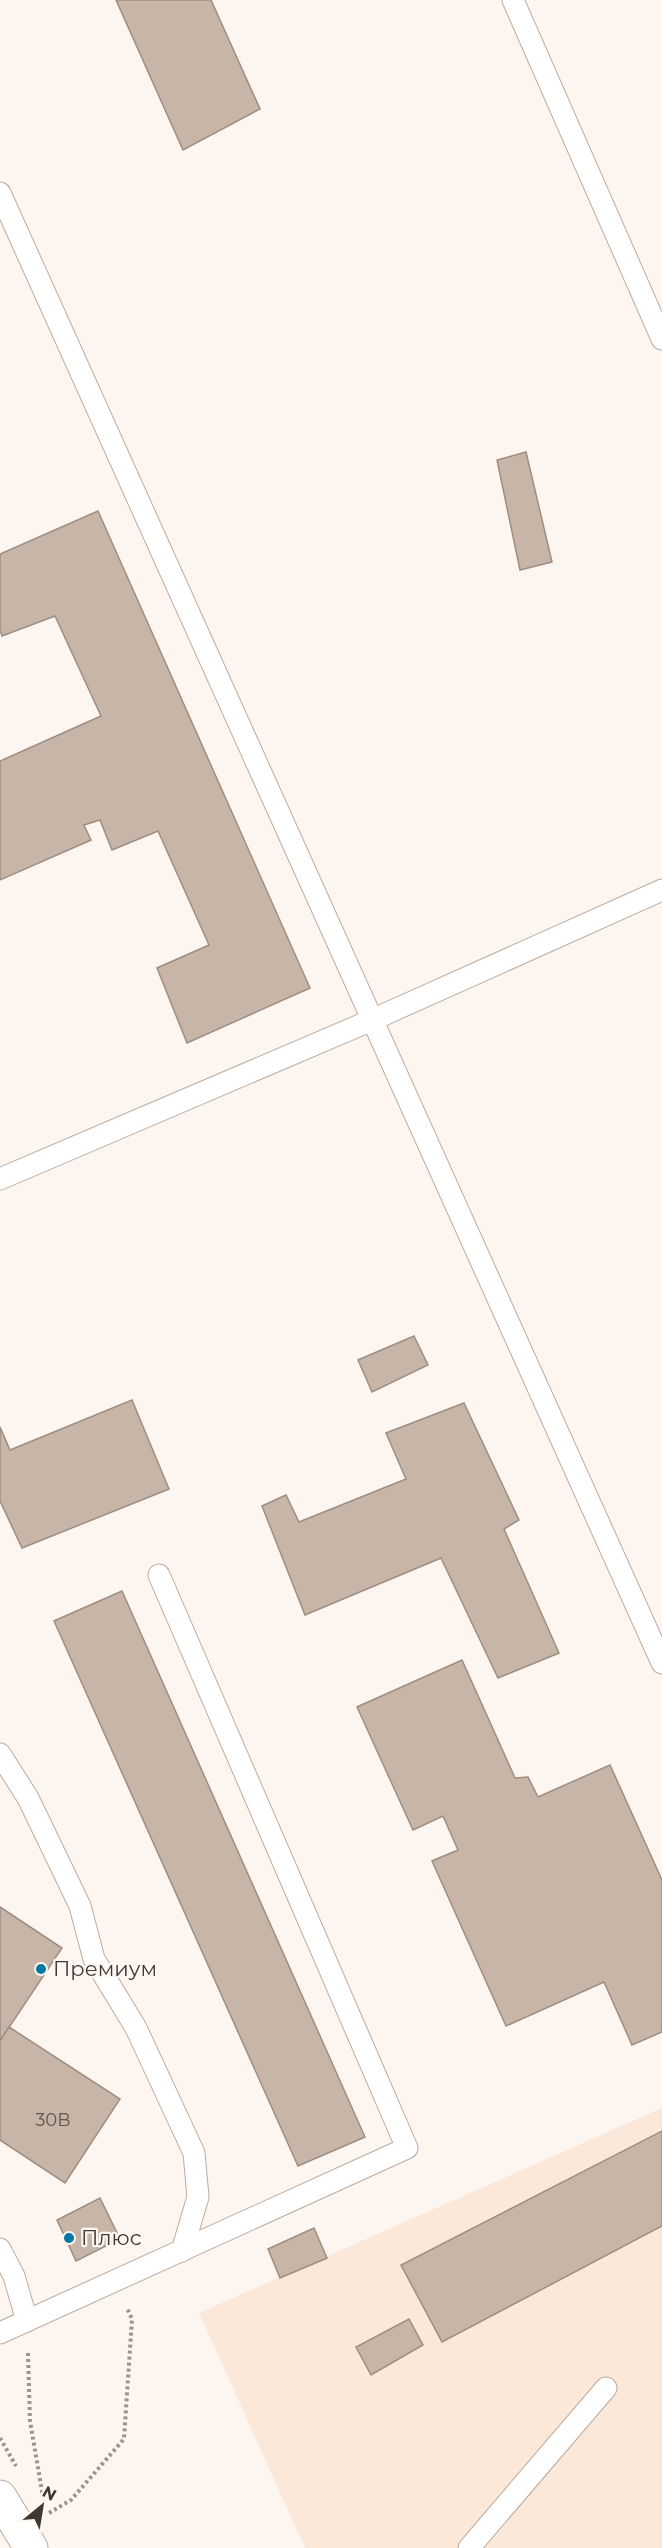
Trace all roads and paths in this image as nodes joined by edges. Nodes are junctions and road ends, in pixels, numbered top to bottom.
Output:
1 (513, 0) edge
2 (0, 193) edge
3 (662, 339) edge
4 (662, 890) edge
5 (372, 1020) junction
6 (0, 1179) edge
7 (159, 1575) dead end
8 (662, 1663) edge
9 (0, 1754) edge
10 (0, 2249) edge
11 (182, 2251) junction
12 (116, 2281) junction
13 (27, 2321) junction
14 (0, 2333) edge
15 (606, 2388) dead end
16 (0, 2497) edge
17 (31, 2548) edge
18 (469, 2548) edge

1 - 3 lane
2 - 5 lane
4 - 5 lane
5 - 6 lane
5 - 8 lane
7 - 11 lane
9 - 11 lane
10 - 13 lane
11 - 12 lane
12 - 13 lane
12 - 13 path
13 - 14 lane
15 - 18 lane
16 - 17 street

